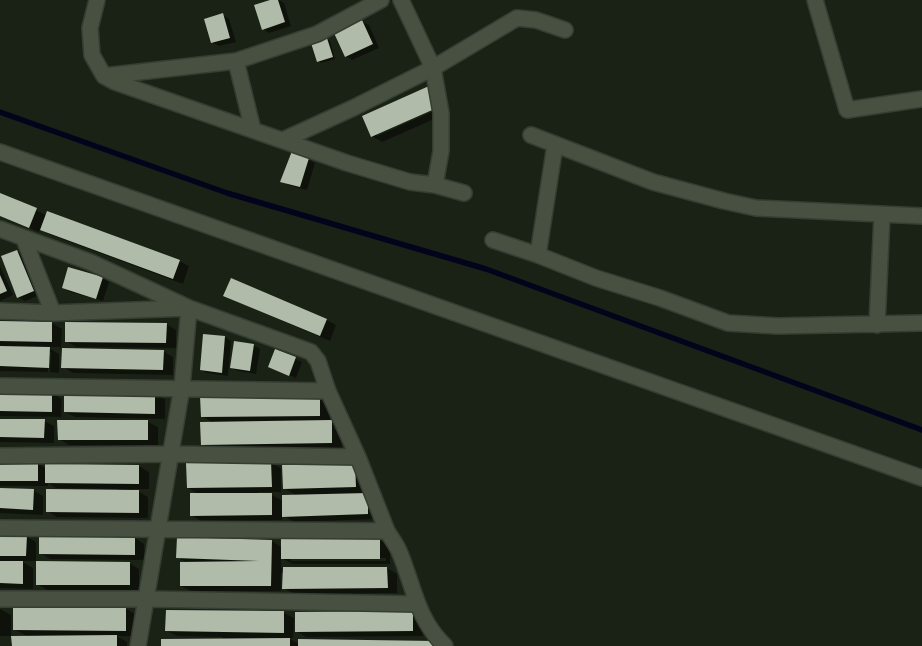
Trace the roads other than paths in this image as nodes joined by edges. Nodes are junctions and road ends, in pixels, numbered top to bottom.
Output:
1 (97, 0) edge
2 (381, 0) edge
3 (401, 0) edge
4 (815, 0) edge
5 (565, 30) dead end
6 (236, 61) junction
7 (433, 68) junction
8 (104, 76) junction
9 (922, 99) edge
10 (253, 130) junction
11 (531, 134) dead end
12 (283, 140) junction
13 (555, 145) junction
14 (0, 152) edge
15 (435, 185) junction
16 (464, 194) dead end
17 (882, 214) junction
18 (922, 216) edge
19 (0, 229) edge
20 (24, 239) junction
21 (493, 240) dead end
22 (538, 255) junction
23 (189, 308) junction
24 (0, 312) edge
25 (54, 313) junction
26 (922, 323) edge
27 (877, 325) junction
28 (0, 386) edge
29 (182, 387) junction
30 (328, 390) junction
31 (171, 454) junction
32 (0, 456) edge
33 (358, 457) junction
34 (922, 478) edge
35 (0, 528) edge
36 (158, 530) junction
37 (387, 531) junction
38 (0, 599) edge
39 (146, 599) junction
40 (417, 604) junction
41 (138, 646) edge
42 (444, 646) edge

1 - 8 street
2 - 6 street
3 - 7 street
4 - 9 street
5 - 7 street
6 - 8 street
6 - 10 street
7 - 12 street
7 - 15 street
8 - 10 street
10 - 12 street
11 - 13 street
12 - 15 street
13 - 17 street
13 - 22 street
14 - 34 street
15 - 16 street
17 - 18 street
17 - 27 street
19 - 20 street
20 - 23 street
20 - 25 street
21 - 22 street
22 - 27 street
23 - 25 street
23 - 29 street
23 - 30 street
24 - 25 street
26 - 27 street
28 - 29 street
29 - 30 street
29 - 31 street
30 - 33 street
31 - 32 street
31 - 33 street
31 - 36 street
33 - 37 street
35 - 36 street
36 - 37 street
36 - 39 street
37 - 40 street
38 - 39 street
39 - 40 street
39 - 41 street
40 - 42 street

